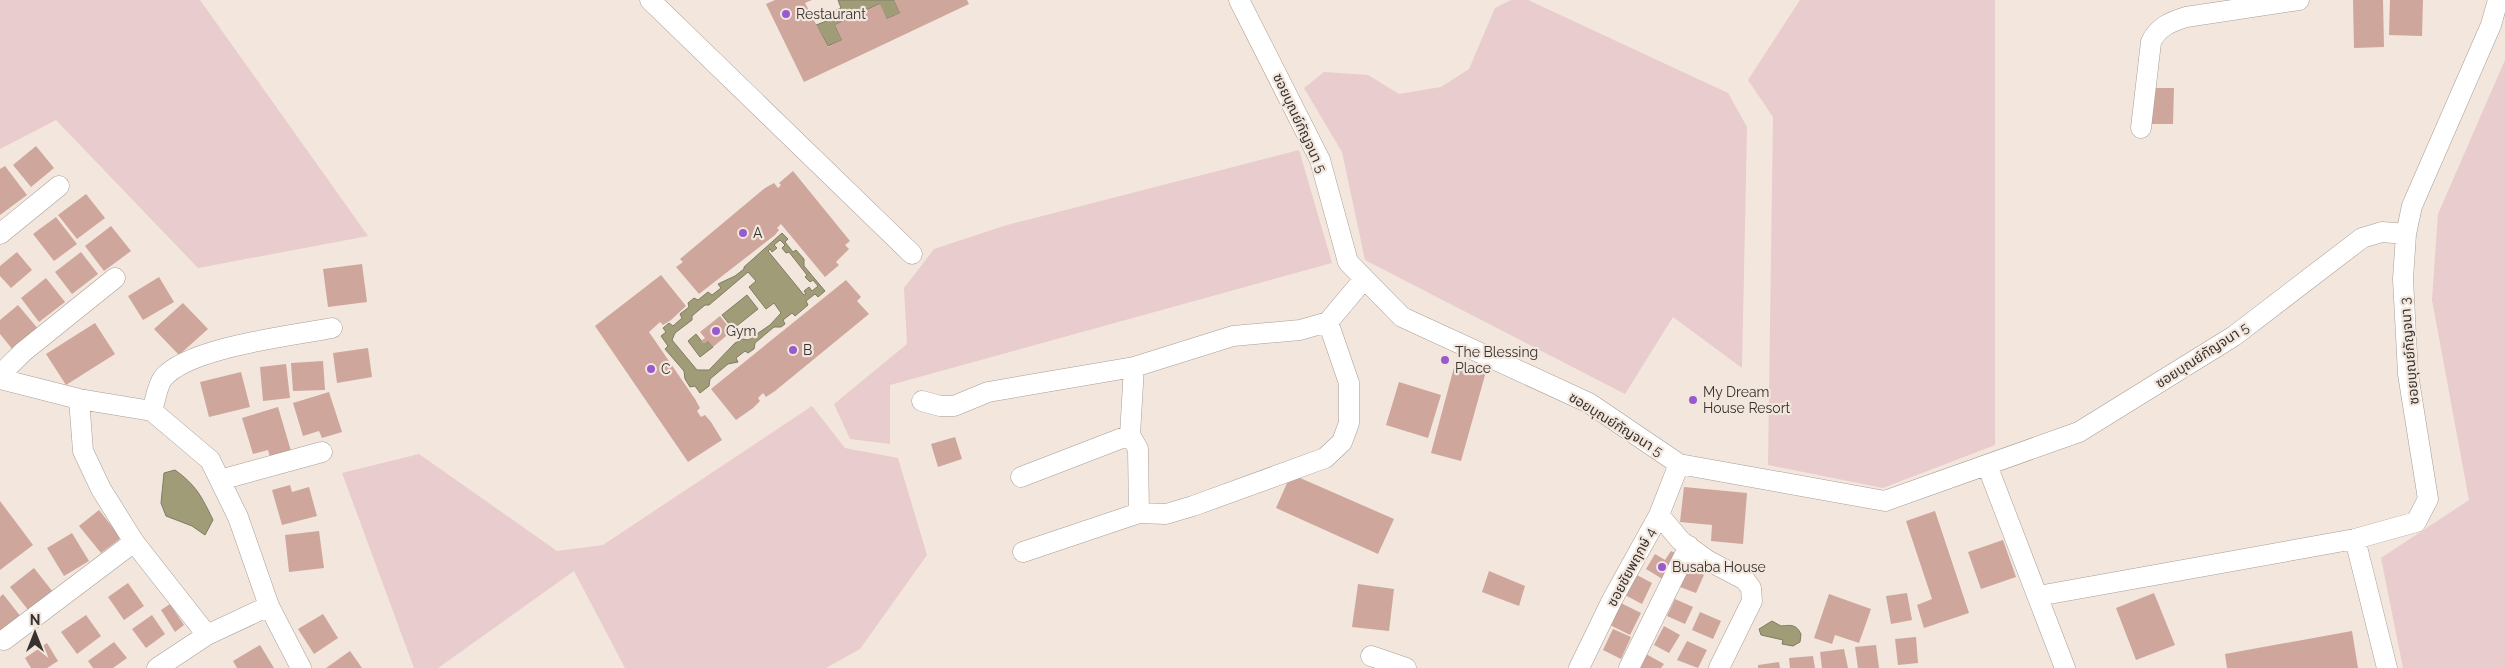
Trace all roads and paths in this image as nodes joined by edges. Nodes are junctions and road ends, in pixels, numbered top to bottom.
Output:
1 (650, 0) edge
2 (1239, 0) edge
3 (2299, 0) edge
4 (2498, 0) edge
5 (2498, 26) edge
6 (2141, 128) dead end
7 (59, 186) dead end
8 (0, 234) edge
9 (2406, 234) junction
10 (912, 254) dead end
11 (115, 278) dead end
12 (1364, 279) junction
13 (1328, 322) junction
14 (332, 328) dead end
15 (1134, 367) junction
16 (0, 377) edge
17 (80, 399) junction
18 (922, 401) dead end
19 (152, 411) junction
20 (1130, 435) junction
21 (322, 452) dead end
22 (1679, 464) junction
23 (1987, 465) junction
24 (1021, 478) dead end
25 (220, 480) junction
26 (1139, 514) junction
27 (1658, 515) junction
28 (2355, 539) junction
29 (134, 542) junction
30 (1689, 546) junction
31 (1023, 552) dead end
32 (2038, 596) junction
33 (269, 606) junction
34 (207, 634) junction
35 (4, 640) dead end
36 (1371, 656) dead end
37 (157, 668) edge
38 (301, 668) edge
39 (1406, 668) edge
40 (1579, 668) edge
41 (1628, 668) edge
42 (1719, 668) edge
43 (2065, 668) edge
44 (2387, 668) edge

1 - 10 street
2 - 12 street, ซอยบุณย์กัญจนา 5
3 - 6 street
4 - 5 street, ซอยบุณย์กัญจนา 3
5 - 9 street, ซอยบุณย์กัญจนา 3
7 - 8 street
9 - 23 street, ซอยบุณย์กัญจนา 5
9 - 28 street, ซอยบุณย์กัญจนา 3
11 - 16 street
12 - 13 street
12 - 22 street, ซอยบุณย์กัญจนา 5
13 - 15 street
13 - 26 street
14 - 19 street
15 - 18 street
15 - 20 street
16 - 17 street
17 - 19 street
17 - 29 street
19 - 25 street
20 - 24 street
20 - 26 street
21 - 25 street
22 - 23 street, ซอยบุณย์กัญจนา 5
22 - 27 street, ซอยชัยพฤกษ์ 4
23 - 32 street
25 - 33 street
26 - 31 street
27 - 30 street
27 - 40 street, ซอยชัยพฤกษ์ 4
28 - 32 street, ซอยบุณย์กัญจนา 3
28 - 44 street
29 - 34 street
29 - 35 street
30 - 41 street
30 - 42 street
32 - 43 street
33 - 34 street
33 - 38 street
34 - 37 street
36 - 39 street

